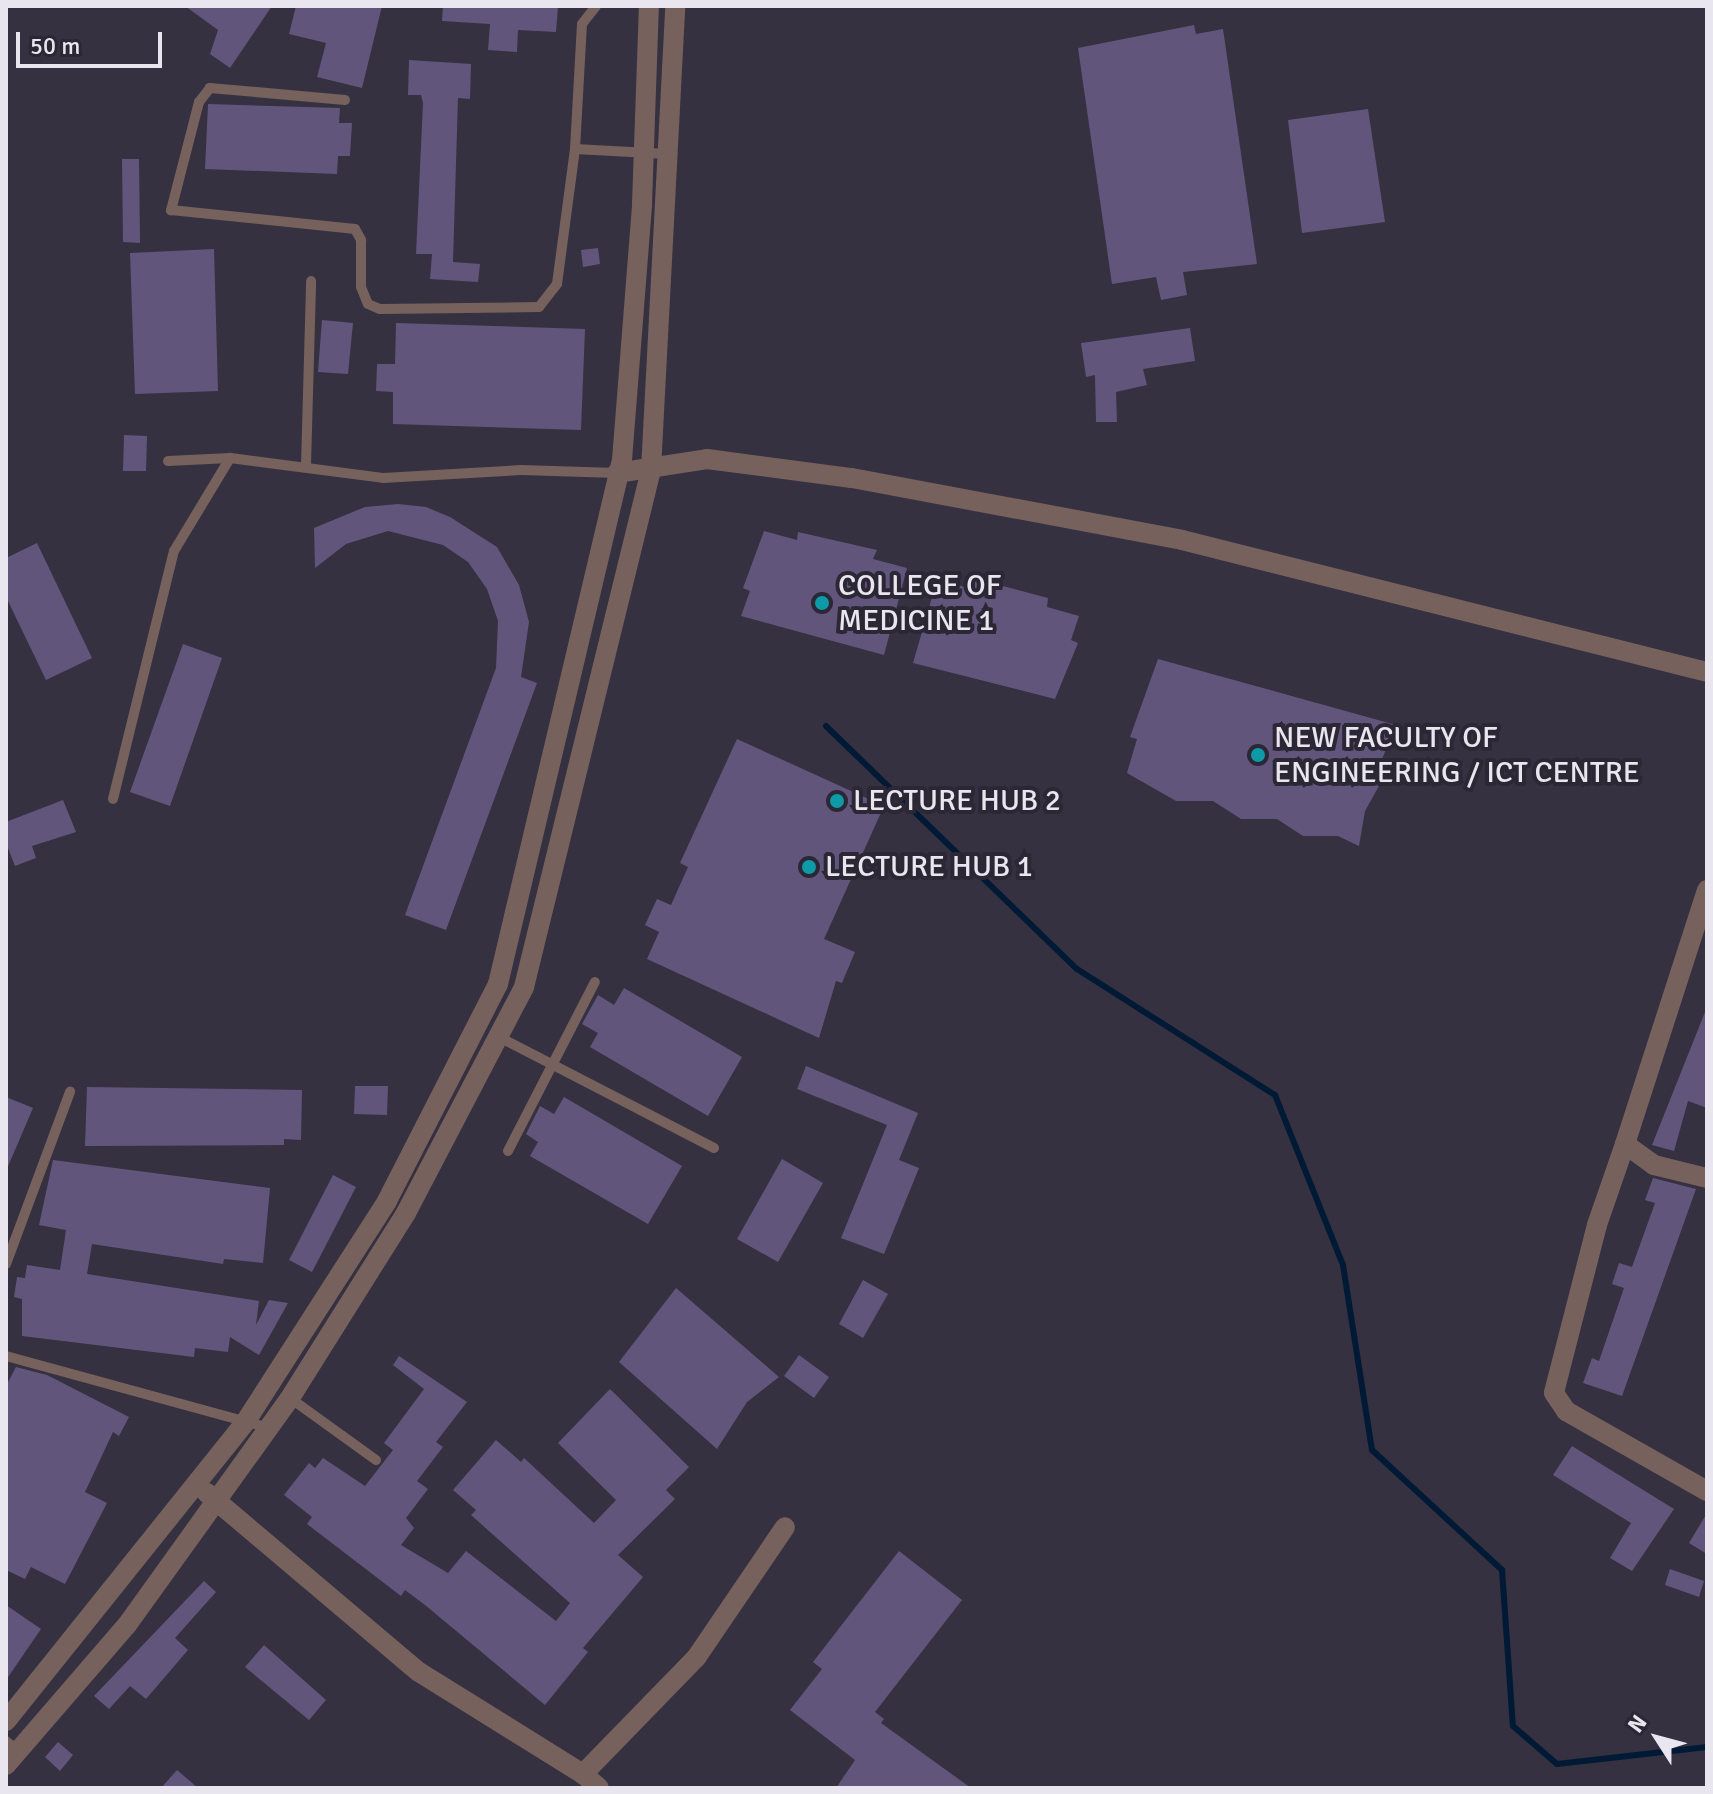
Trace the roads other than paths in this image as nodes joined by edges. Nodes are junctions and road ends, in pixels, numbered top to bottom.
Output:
1 (596, 6) edge
2 (649, 6) edge
3 (675, 6) edge
4 (345, 100) dead end
5 (575, 149) junction
6 (643, 154) junction
7 (668, 154) junction
8 (311, 281) dead end
9 (230, 458) junction
10 (168, 461) dead end
11 (306, 465) junction
12 (651, 470) junction
13 (617, 473) junction
14 (1707, 672) edge
15 (113, 799) dead end
16 (1706, 894) edge
17 (1702, 929) edge
18 (595, 982) dead end
19 (499, 1037) junction
20 (553, 1065) junction
21 (456, 1069) junction
22 (479, 1079) junction
23 (70, 1092) dead end
24 (1625, 1144) junction
25 (714, 1148) dead end
26 (508, 1151) dead end
27 (1707, 1178) edge
28 (6, 1264) edge
29 (6, 1356) edge
30 (290, 1398) junction
31 (246, 1421) junction
32 (269, 1428) junction
33 (376, 1460) dead end
34 (198, 1487) junction
35 (1707, 1491) edge
36 (217, 1500) junction
37 (785, 1527) dead end
38 (6, 1721) edge
39 (10, 1752) edge
40 (591, 1781) edge

1 - 5 lane
2 - 6 street
3 - 7 street
4 - 5 lane
5 - 6 lane
6 - 7 lane
6 - 13 street
7 - 12 street
8 - 11 lane
9 - 10 lane
9 - 11 lane
9 - 15 lane
11 - 13 lane
12 - 13 street
12 - 14 street
12 - 19 street
13 - 21 street
16 - 17 street
17 - 24 street
18 - 20 lane
19 - 20 lane
19 - 22 street
20 - 25 lane
20 - 26 lane
21 - 22 street
21 - 31 street
22 - 30 street
23 - 28 lane
24 - 27 street
24 - 35 street
29 - 31 lane
30 - 32 street
30 - 33 lane
31 - 32 lane
31 - 34 street
32 - 36 street
34 - 36 street
34 - 38 street
36 - 39 street
36 - 40 street
37 - 40 street

